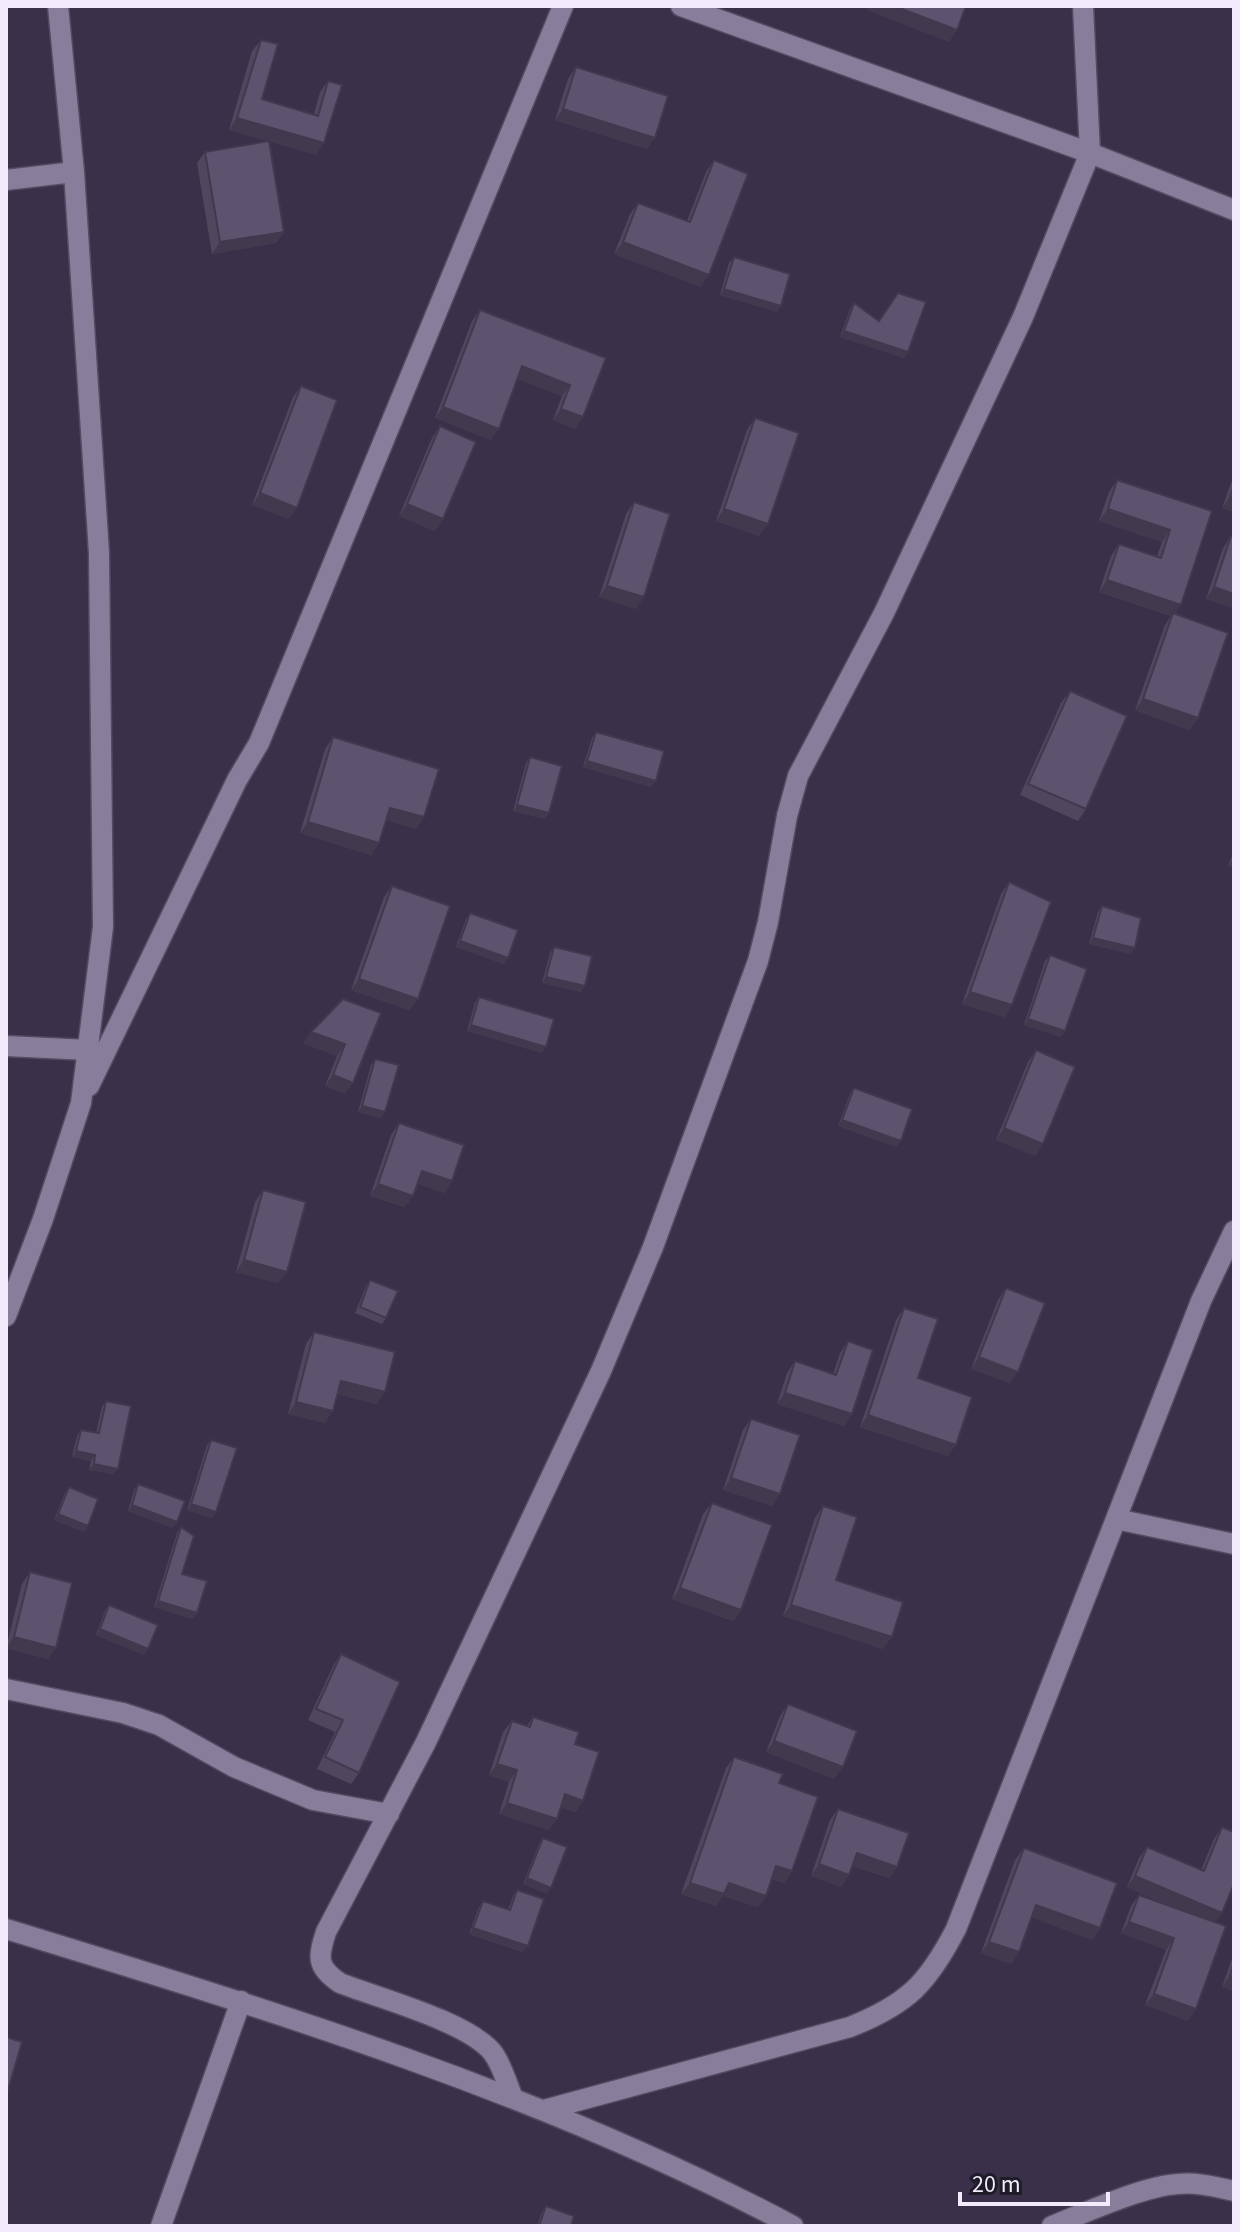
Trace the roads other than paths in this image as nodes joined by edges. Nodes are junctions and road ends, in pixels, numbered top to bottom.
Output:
1 (58, 6) edge
2 (563, 6) edge
3 (681, 6) edge
4 (1083, 6) edge
5 (1090, 153) junction
6 (74, 172) junction
7 (6, 180) edge
8 (1234, 210) edge
9 (6, 1046) edge
10 (88, 1050) junction
11 (81, 1103) junction
12 (1234, 1231) edge
13 (6, 1316) edge
14 (1116, 1519) junction
15 (1234, 1544) edge
16 (6, 1689) edge
17 (389, 1814) junction
18 (6, 1929) edge
19 (241, 2001) junction
20 (513, 2098) junction
21 (544, 2110) junction
22 (1234, 2191) edge
23 (161, 2226) edge
24 (793, 2226) edge
25 (1052, 2226) edge

1 - 6 street
2 - 11 street
3 - 5 street
4 - 5 street
5 - 8 street
5 - 17 street
6 - 7 street
6 - 10 street
9 - 10 street
10 - 11 street
11 - 13 street
12 - 14 street
14 - 15 street
14 - 21 street
16 - 17 street
17 - 20 street
18 - 19 street
19 - 20 street
19 - 23 street
20 - 21 street
21 - 24 street
22 - 25 street

